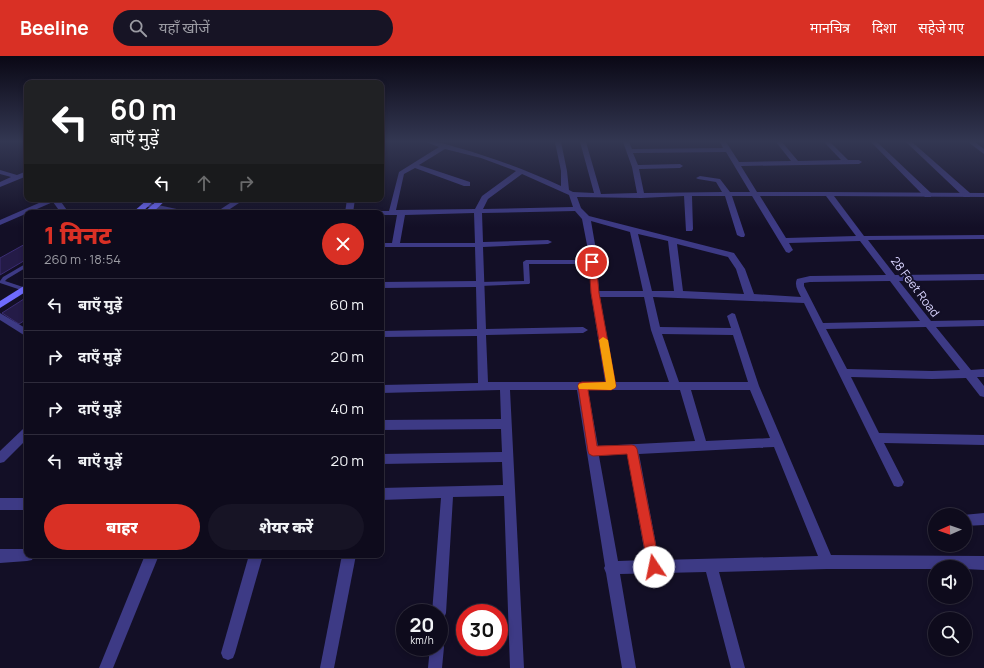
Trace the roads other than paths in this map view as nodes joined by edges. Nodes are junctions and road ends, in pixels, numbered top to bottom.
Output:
1 (405, 171) edge
2 (430, 171) edge
3 (521, 171) joint
4 (564, 171) edge
5 (591, 171) edge
6 (636, 171) edge
7 (741, 171) edge
8 (903, 171) edge
9 (940, 171) edge
10 (0, 172) edge
11 (24, 174) edge
12 (17, 177) junction
13 (700, 178) dead end
14 (467, 184) dead end
15 (0, 185) edge
16 (568, 193) junction
17 (688, 194) junction
18 (754, 194) junction
19 (828, 194) junction
20 (728, 195) junction
21 (928, 195) junction
22 (967, 195) junction
23 (984, 195) edge
24 (598, 196) junction
25 (641, 196) junction
26 (48, 202) edge
27 (236, 202) edge
28 (152, 203) edge
29 (577, 209) junction
30 (30, 210) edge
31 (141, 210) edge
32 (174, 210) edge
33 (224, 210) edge
34 (478, 211) junction
35 (24, 213) edge
36 (384, 213) edge
37 (392, 213) junction
38 (401, 213) junction
39 (586, 218) junction
40 (0, 223) edge
41 (633, 229) junction
42 (689, 229) dead end
43 (741, 235) dead end
44 (984, 237) edge
45 (862, 238) junction
46 (672, 239) junction
47 (784, 241) junction
48 (548, 242) dead end
49 (384, 245) edge
50 (396, 245) junction
51 (480, 245) junction
52 (789, 250) dead end
53 (592, 262) junction
54 (24, 267) edge
55 (984, 276) edge
56 (893, 278) junction
57 (480, 284) junction
58 (384, 285) edge
59 (24, 289) edge
60 (24, 291) edge
61 (24, 292) edge
62 (595, 294) junction
63 (647, 294) junction
64 (679, 294) junction
65 (750, 298) junction
66 (807, 300) junction
67 (0, 305) edge
68 (0, 311) edge
69 (0, 316) edge
70 (732, 316) dead end
71 (984, 323) edge
72 (928, 324) junction
73 (820, 326) junction
74 (583, 330) dead end
75 (656, 330) junction
76 (24, 332) edge
77 (482, 332) junction
78 (736, 332) junction
79 (384, 334) edge
80 (844, 373) junction
81 (968, 373) junction
82 (984, 373) edge
83 (679, 385) junction
84 (505, 386) junction
85 (582, 386) junction
86 (611, 386) junction
87 (754, 386) junction
88 (483, 387) junction
89 (384, 389) edge
90 (984, 393) edge
91 (506, 424) junction
92 (384, 425) edge
93 (24, 435) edge
94 (876, 438) junction
95 (984, 440) edge
96 (777, 442) junction
97 (702, 446) junction
98 (632, 449) junction
99 (593, 451) junction
100 (507, 457) junction
101 (0, 458) edge
102 (384, 459) edge
103 (898, 482) dead end
104 (508, 490) junction
105 (446, 492) junction
106 (384, 494) edge
107 (0, 504) edge
108 (24, 504) edge
109 (984, 519) edge
110 (972, 520) edge
111 (24, 555) edge
112 (0, 556) edge
113 (151, 558) edge
114 (255, 558) edge
115 (348, 558) edge
116 (827, 562) junction
117 (984, 563) edge
118 (711, 565) junction
119 (654, 567) junction
120 (611, 568) junction
121 (440, 604) edge
122 (228, 653) dead end
123 (436, 656) edge
124 (106, 668) edge
125 (327, 668) edge
126 (435, 668) edge
127 (517, 668) edge
128 (629, 668) edge
129 (738, 668) edge

1 - 37 street
2 - 14 street
3 - 16 street
3 - 34 street
4 - 16 street
5 - 24 street
6 - 25 street
7 - 18 street
8 - 21 street
9 - 22 street
10 - 12 street
11 - 12 street
12 - 15 street
13 - 20 street
16 - 24 street
16 - 29 street
17 - 20 street
17 - 25 street
17 - 42 street
18 - 19 street
18 - 20 street
18 - 47 street
19 - 21 street
19 - 45 street, 28 Feet Road
20 - 43 street
21 - 22 street
22 - 23 street
24 - 25 street
26 - 30 street
27 - 33 street
28 - 31 main road
28 - 32 street
29 - 34 street
29 - 39 street
34 - 38 street
34 - 51 street
35 - 40 street
36 - 37 street
37 - 38 street
38 - 50 street
39 - 41 street
39 - 53 street
41 - 46 street
41 - 63 street
44 - 45 street
45 - 47 street
45 - 56 street, 28 Feet Road
46 - 64 street
46 - 65 street
47 - 52 street
48 - 51 street
49 - 50 street
50 - 51 street
51 - 57 street
53 - 57 lane
53 - 62 street
54 - 59 lane
55 - 56 street
56 - 66 street
56 - 72 street, 28 Feet Road
57 - 58 street
57 - 77 street
60 - 67 main road
61 - 68 main road
62 - 63 street
62 - 86 street
63 - 64 street
63 - 75 street
64 - 65 street
65 - 66 street
66 - 73 street
69 - 76 street
70 - 78 street
71 - 72 street
72 - 73 street
72 - 81 street, 28 Feet Road
73 - 80 street
74 - 77 street
75 - 78 street
75 - 83 street
77 - 79 street
77 - 88 street
78 - 87 street
80 - 81 street
80 - 94 street
81 - 82 street
81 - 90 street, 28 Feet Road
83 - 86 street
83 - 87 street
83 - 97 street
84 - 85 street
84 - 88 street
84 - 91 street
85 - 86 street
85 - 99 street
87 - 96 street
88 - 89 street
91 - 92 street
91 - 100 street
93 - 101 street
94 - 95 street
94 - 103 street
96 - 97 street
96 - 116 street
97 - 98 street
98 - 99 street
98 - 119 street
99 - 120 street
100 - 102 street
100 - 104 street
104 - 105 street
104 - 127 street
105 - 106 street
105 - 121 street
107 - 108 street
109 - 110 street
111 - 112 street
113 - 124 street
114 - 122 street
115 - 125 street
116 - 117 street
116 - 118 street
118 - 119 street
118 - 129 street
119 - 120 street
120 - 128 street
123 - 126 street

